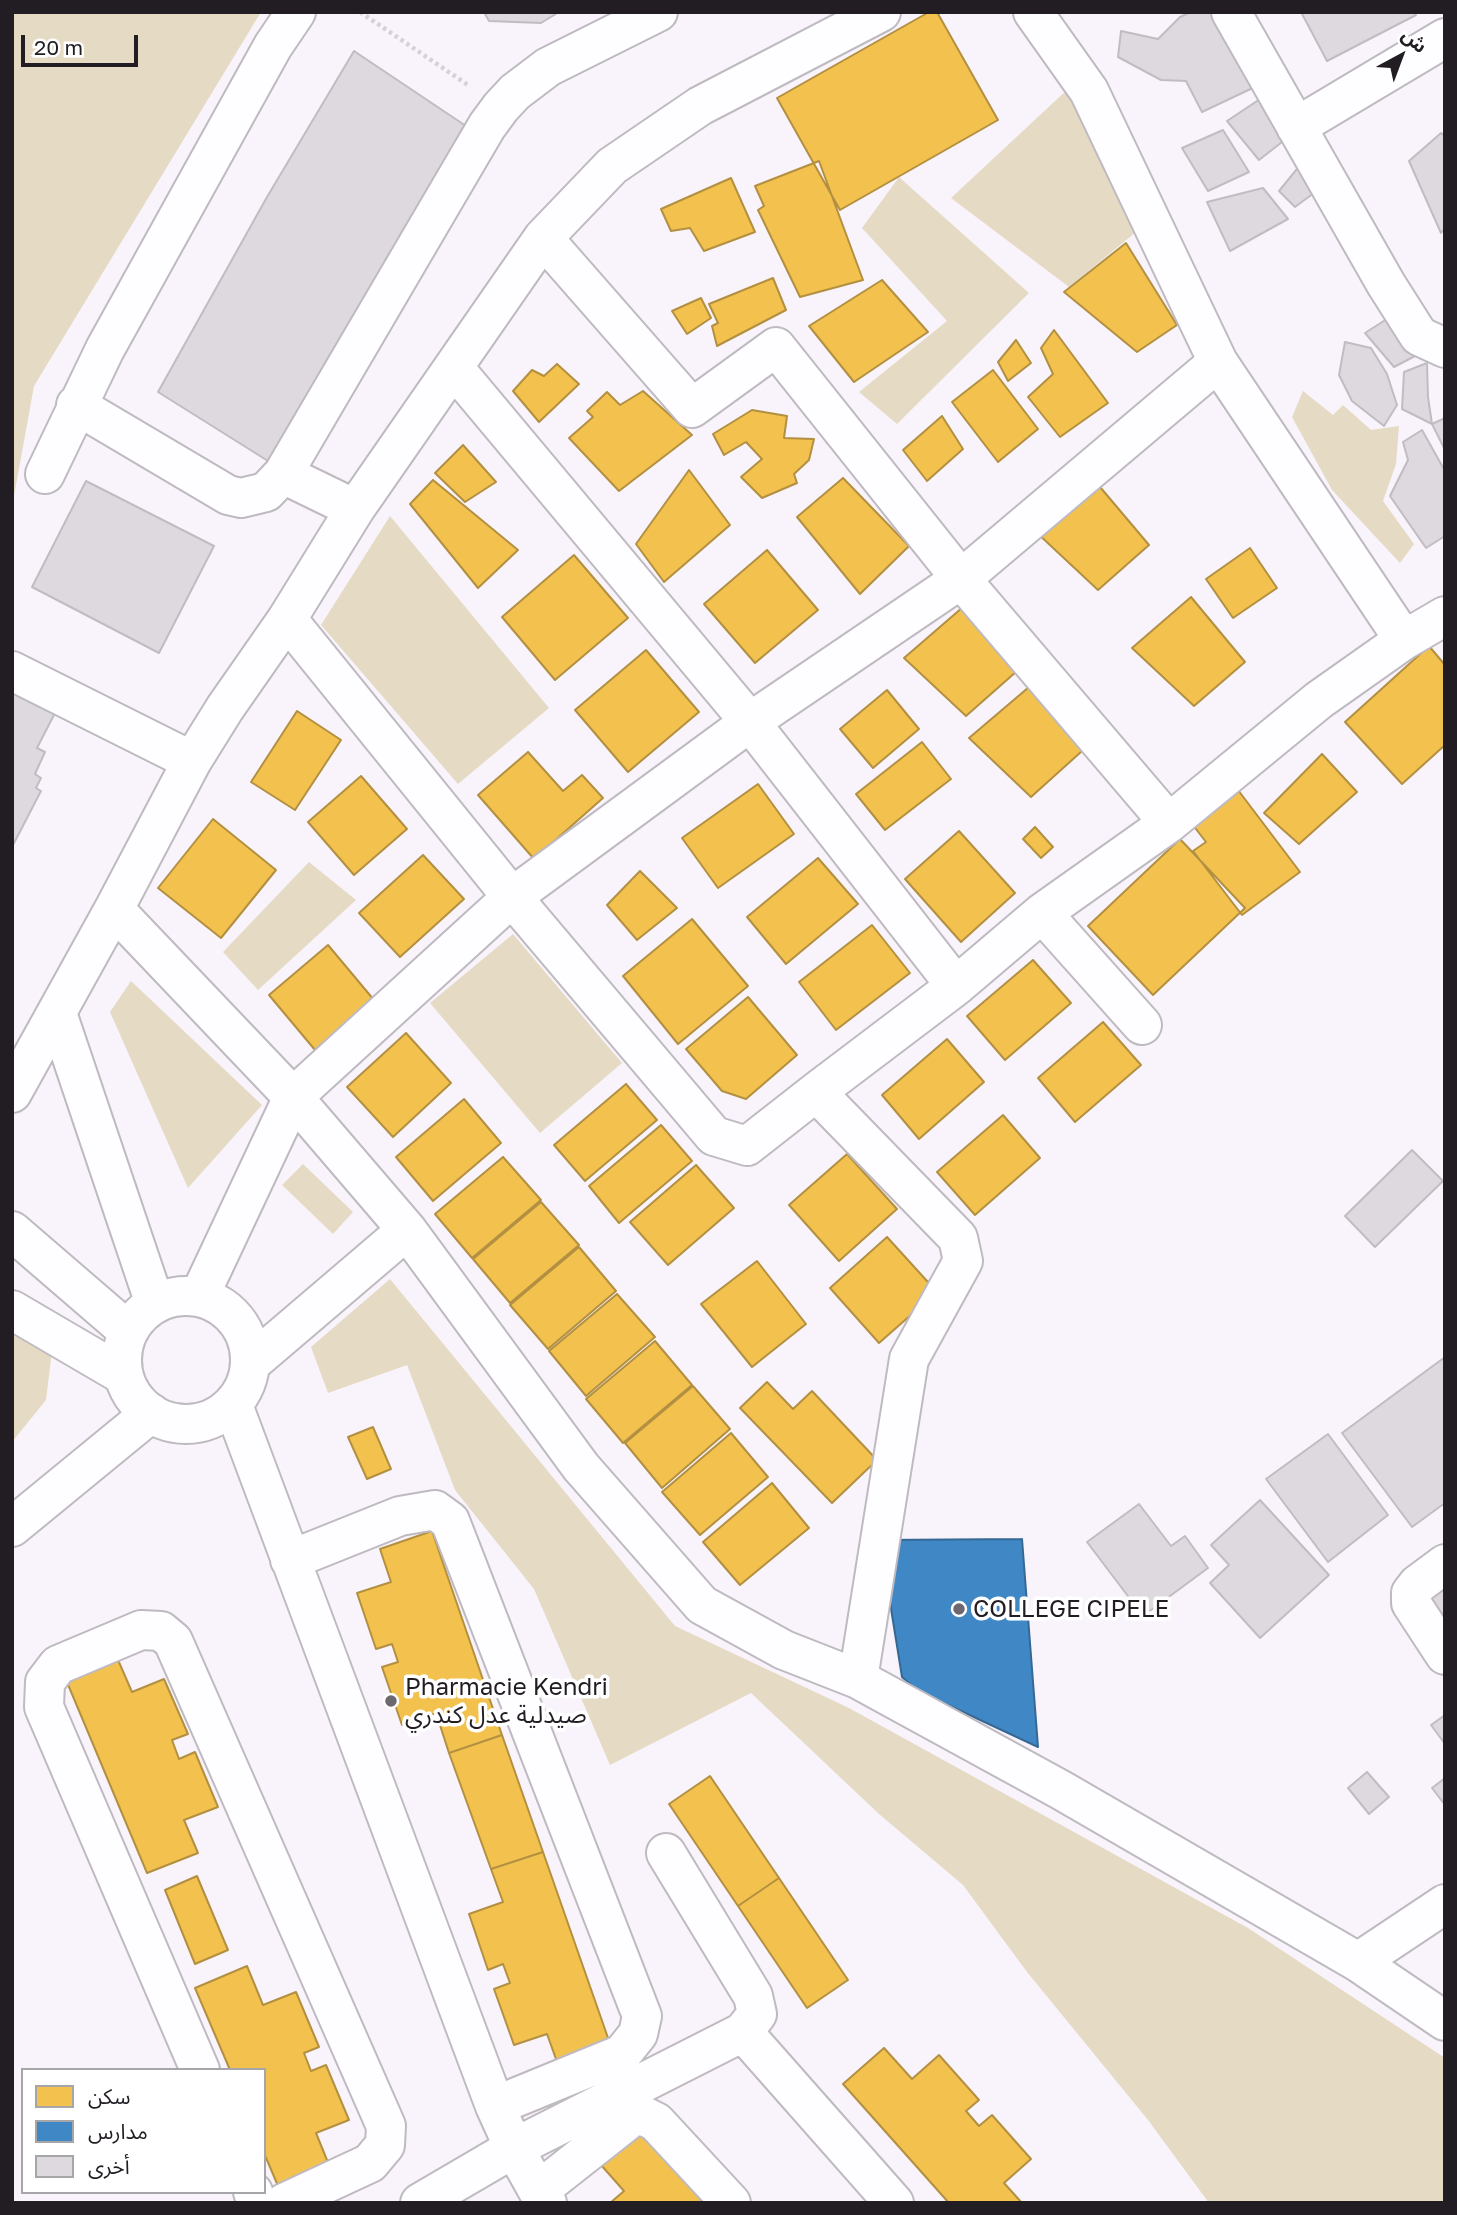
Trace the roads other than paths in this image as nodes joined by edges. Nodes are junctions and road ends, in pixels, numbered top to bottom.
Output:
1 (296, 12) edge
2 (658, 12) edge
3 (881, 12) edge
4 (1033, 12) edge
5 (1231, 12) edge
6 (1445, 38) edge
7 (1296, 127) junction
8 (543, 238) junction
9 (1445, 348) edge
10 (1218, 362) junction
11 (454, 368) junction
12 (76, 405) junction
13 (45, 474) dead end
14 (283, 474) junction
15 (355, 509) junction
16 (961, 579) junction
17 (1445, 616) edge
18 (287, 619) junction
19 (1404, 640) junction
20 (12, 671) edge
21 (750, 722) junction
22 (192, 761) junction
23 (1169, 823) junction
24 (512, 897) junction
25 (114, 909) junction
26 (1042, 913) junction
27 (956, 986) junction
28 (57, 1013) junction
29 (1142, 1025) dead end
30 (816, 1092) junction
31 (12, 1093) edge
32 (293, 1097) junction
33 (407, 1230) junction
34 (12, 1231) edge
35 (199, 1297) junction
36 (155, 1304) junction
37 (12, 1310) edge
38 (128, 1331) junction
39 (250, 1364) junction
40 (123, 1374) junction
41 (233, 1405) junction
42 (151, 1413) junction
43 (12, 1527) edge
44 (290, 1560) junction
45 (1445, 1564) edge
46 (1445, 1655) edge
47 (858, 1679) junction
48 (666, 1853) dead end
49 (1445, 1904) edge
50 (1358, 1962) junction
51 (1445, 2021) edge
52 (743, 2032) junction
53 (199, 2068) edge
54 (495, 2106) junction
55 (514, 2148) junction
56 (542, 2197) edge
57 (284, 2203) edge
58 (420, 2203) edge
59 (731, 2203) edge
60 (894, 2203) edge

1 - 12 street
2 - 14 street
3 - 8 street
4 - 10 street
5 - 7 street
6 - 7 street
7 - 9 street
8 - 11 street
8 - 16 street
10 - 16 street
10 - 19 street
11 - 15 street
11 - 21 street
12 - 13 street
12 - 14 street
14 - 15 street
15 - 18 street
16 - 21 street
16 - 23 street
17 - 19 street
18 - 22 street
18 - 24 street
19 - 23 street
20 - 22 street
21 - 24 street
21 - 27 street
22 - 25 street
23 - 26 street
24 - 30 street
24 - 32 street
25 - 28 street
25 - 32 street
26 - 27 street
26 - 29 street
27 - 30 street
28 - 31 street
28 - 36 street
30 - 47 street
32 - 33 street
32 - 35 street
33 - 39 street
33 - 47 street
34 - 38 street
35 - 36 street
35 - 39 street
36 - 38 street
37 - 40 street
38 - 40 street
39 - 41 street
40 - 42 street
41 - 42 street
41 - 44 street
42 - 43 street
44 - 54 street
44 - 54 street
45 - 46 street
47 - 50 street
48 - 52 street
49 - 50 street
50 - 51 street
52 - 55 street
52 - 60 street
53 - 57 street
54 - 55 street
55 - 56 street
55 - 58 street
56 - 59 street

